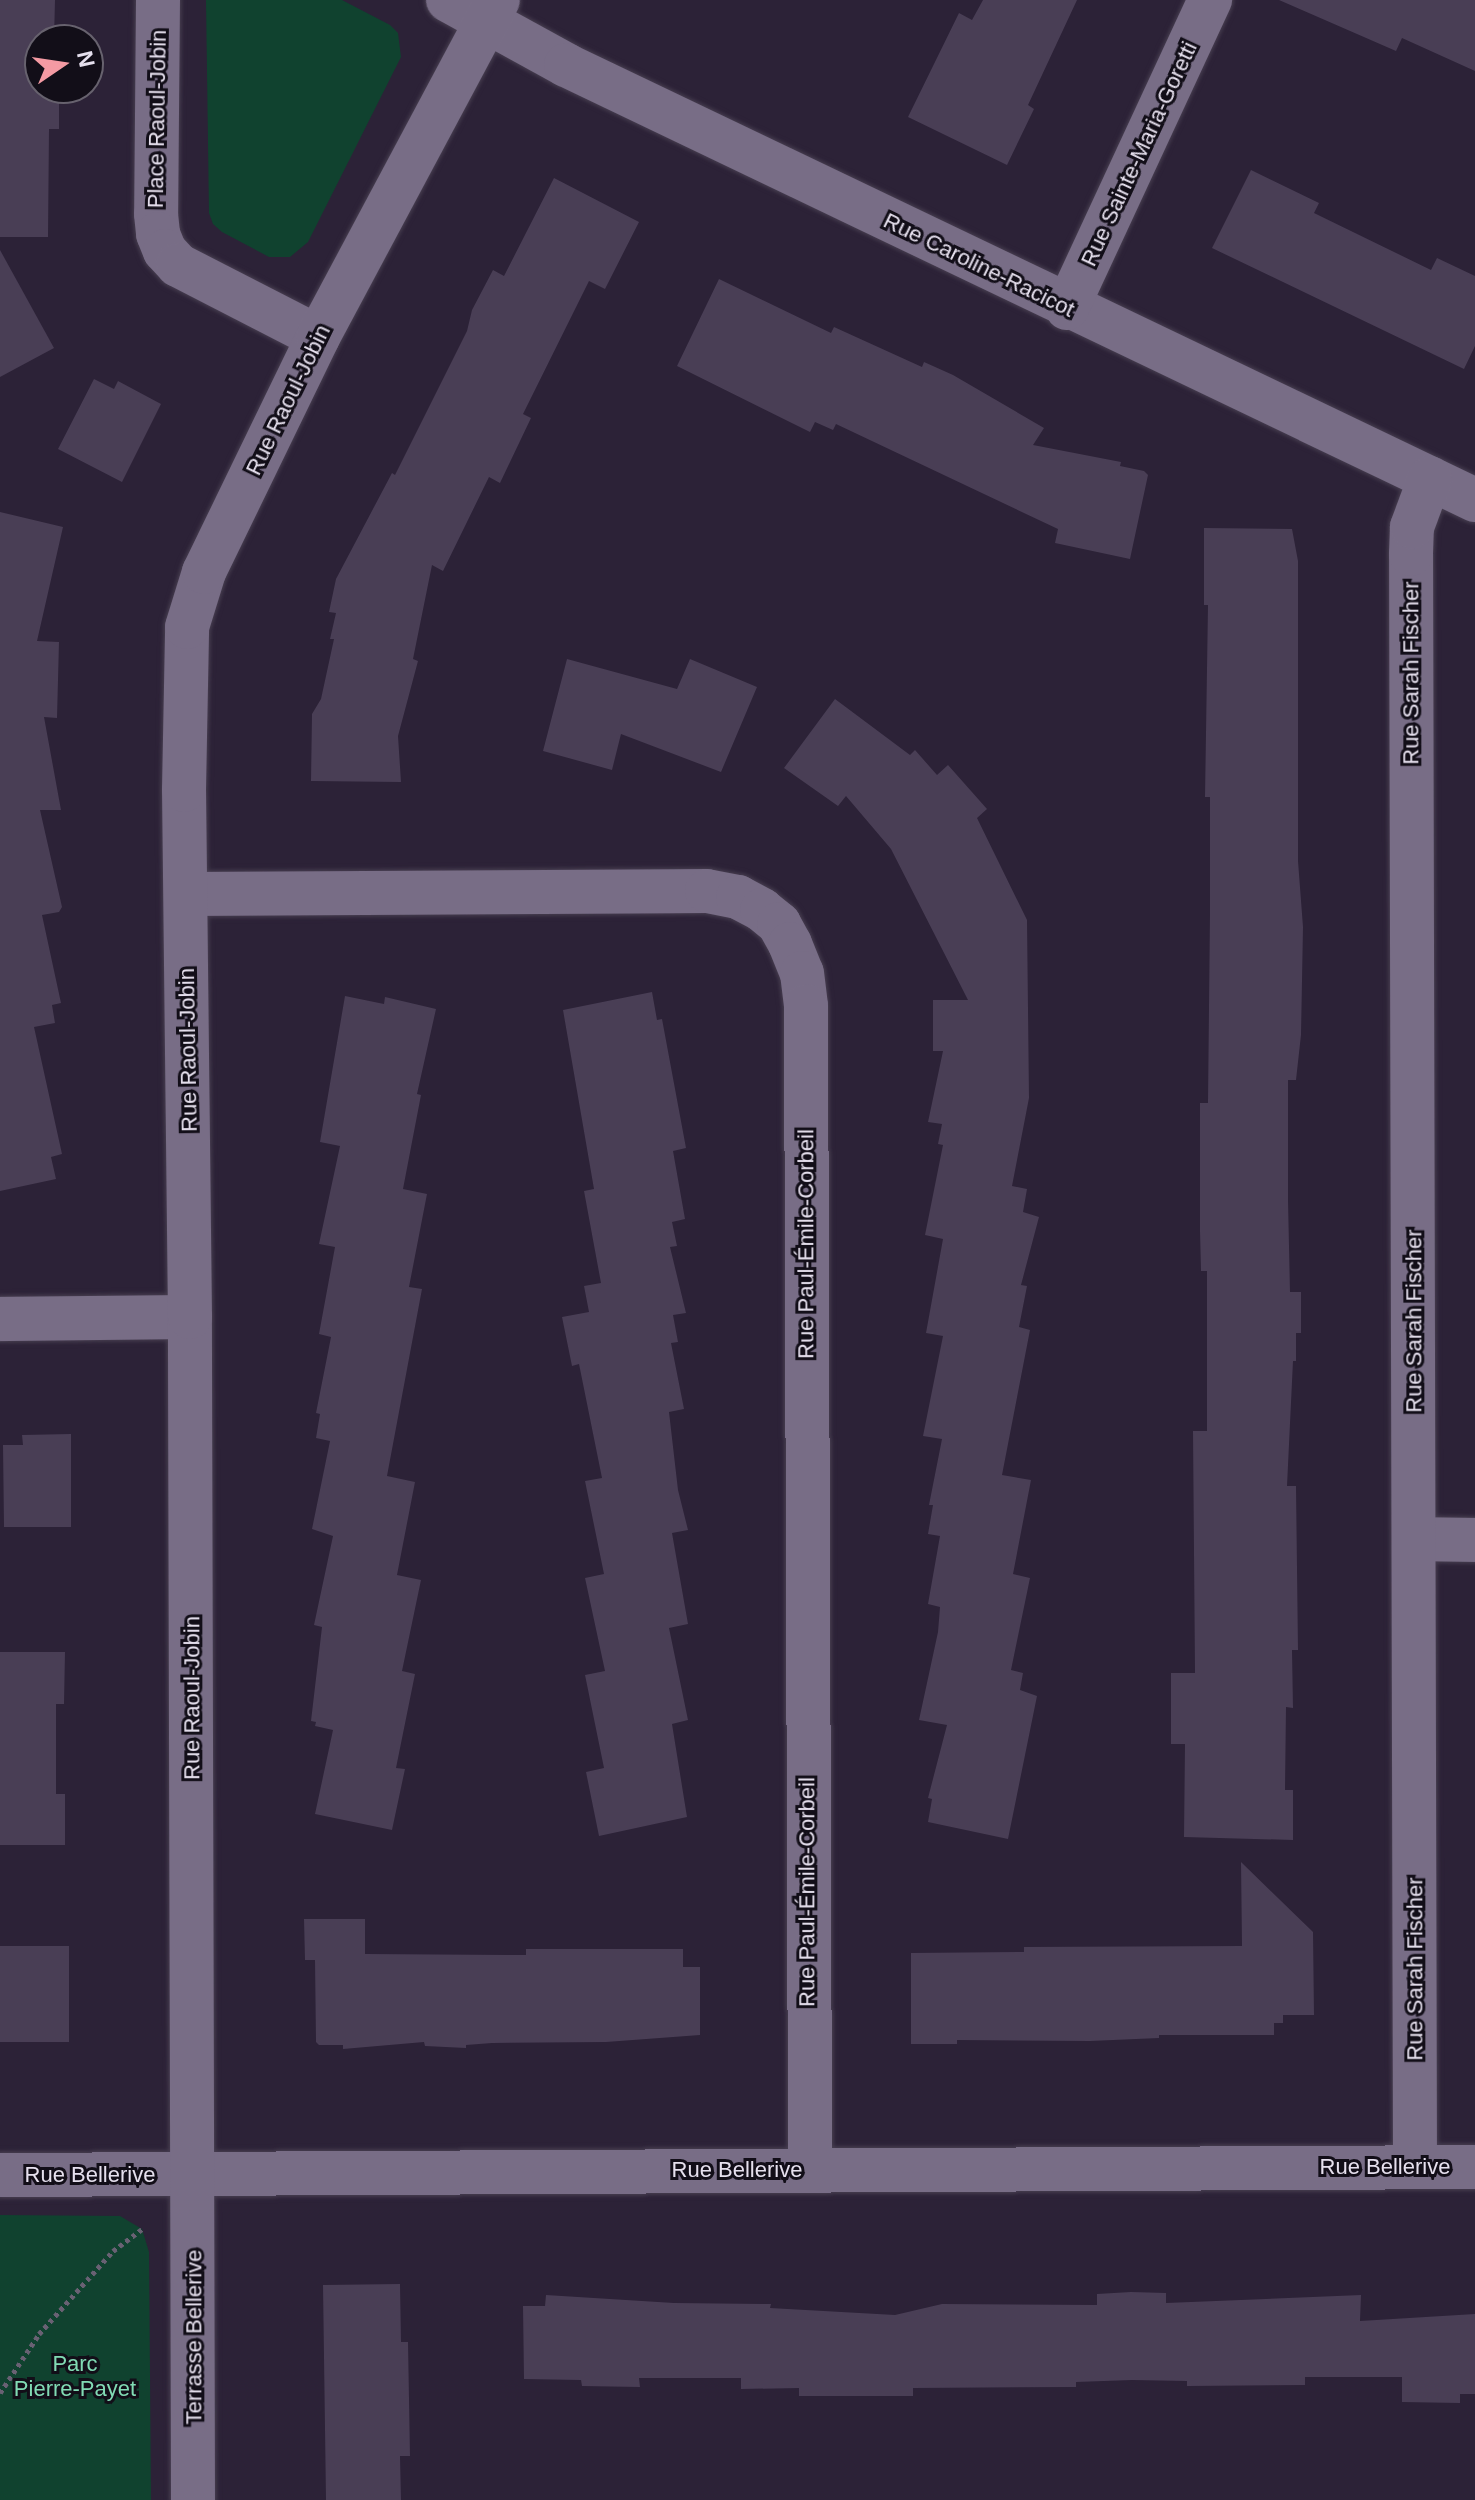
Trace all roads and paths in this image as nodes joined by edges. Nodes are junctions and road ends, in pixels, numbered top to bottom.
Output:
1 (158, 0) edge
2 (448, 0) edge
3 (1210, 0) edge
4 (493, 11) edge
5 (1067, 308) junction
6 (318, 337) junction
7 (1430, 478) junction
8 (1475, 500) edge
9 (187, 894) junction
10 (190, 1317) junction
11 (0, 1319) edge
12 (1414, 1539) junction
13 (1475, 1540) edge
14 (1415, 2167) junction
15 (1475, 2167) edge
16 (810, 2170) junction
17 (194, 2174) junction
18 (0, 2175) edge
19 (142, 2229) dead end
20 (2, 2383) edge
21 (0, 2393) edge
22 (193, 2500) edge

1 - 6 street, Place Raoul-Jobin
2 - 4 street
3 - 5 street, Rue Sainte-Maria-Goretti
4 - 5 street, Rue Caroline-Racicot
4 - 6 street, Rue Raoul-Jobin
5 - 7 street, Rue Caroline-Racicot
6 - 9 street, Rue Raoul-Jobin
7 - 8 street, Rue Caroline-Racicot
7 - 12 street, Rue Sarah Fischer
9 - 10 street, Rue Raoul-Jobin
9 - 16 street, Rue Paul-Émile-Corbeil
10 - 11 street
10 - 17 street, Rue Raoul-Jobin
12 - 13 street
12 - 14 street, Rue Sarah Fischer
14 - 15 street, Rue Bellerive
14 - 16 street, Rue Bellerive
16 - 17 street, Rue Bellerive
17 - 18 street, Rue Bellerive
17 - 22 street, Terrasse Bellerive
19 - 20 path
20 - 21 path

